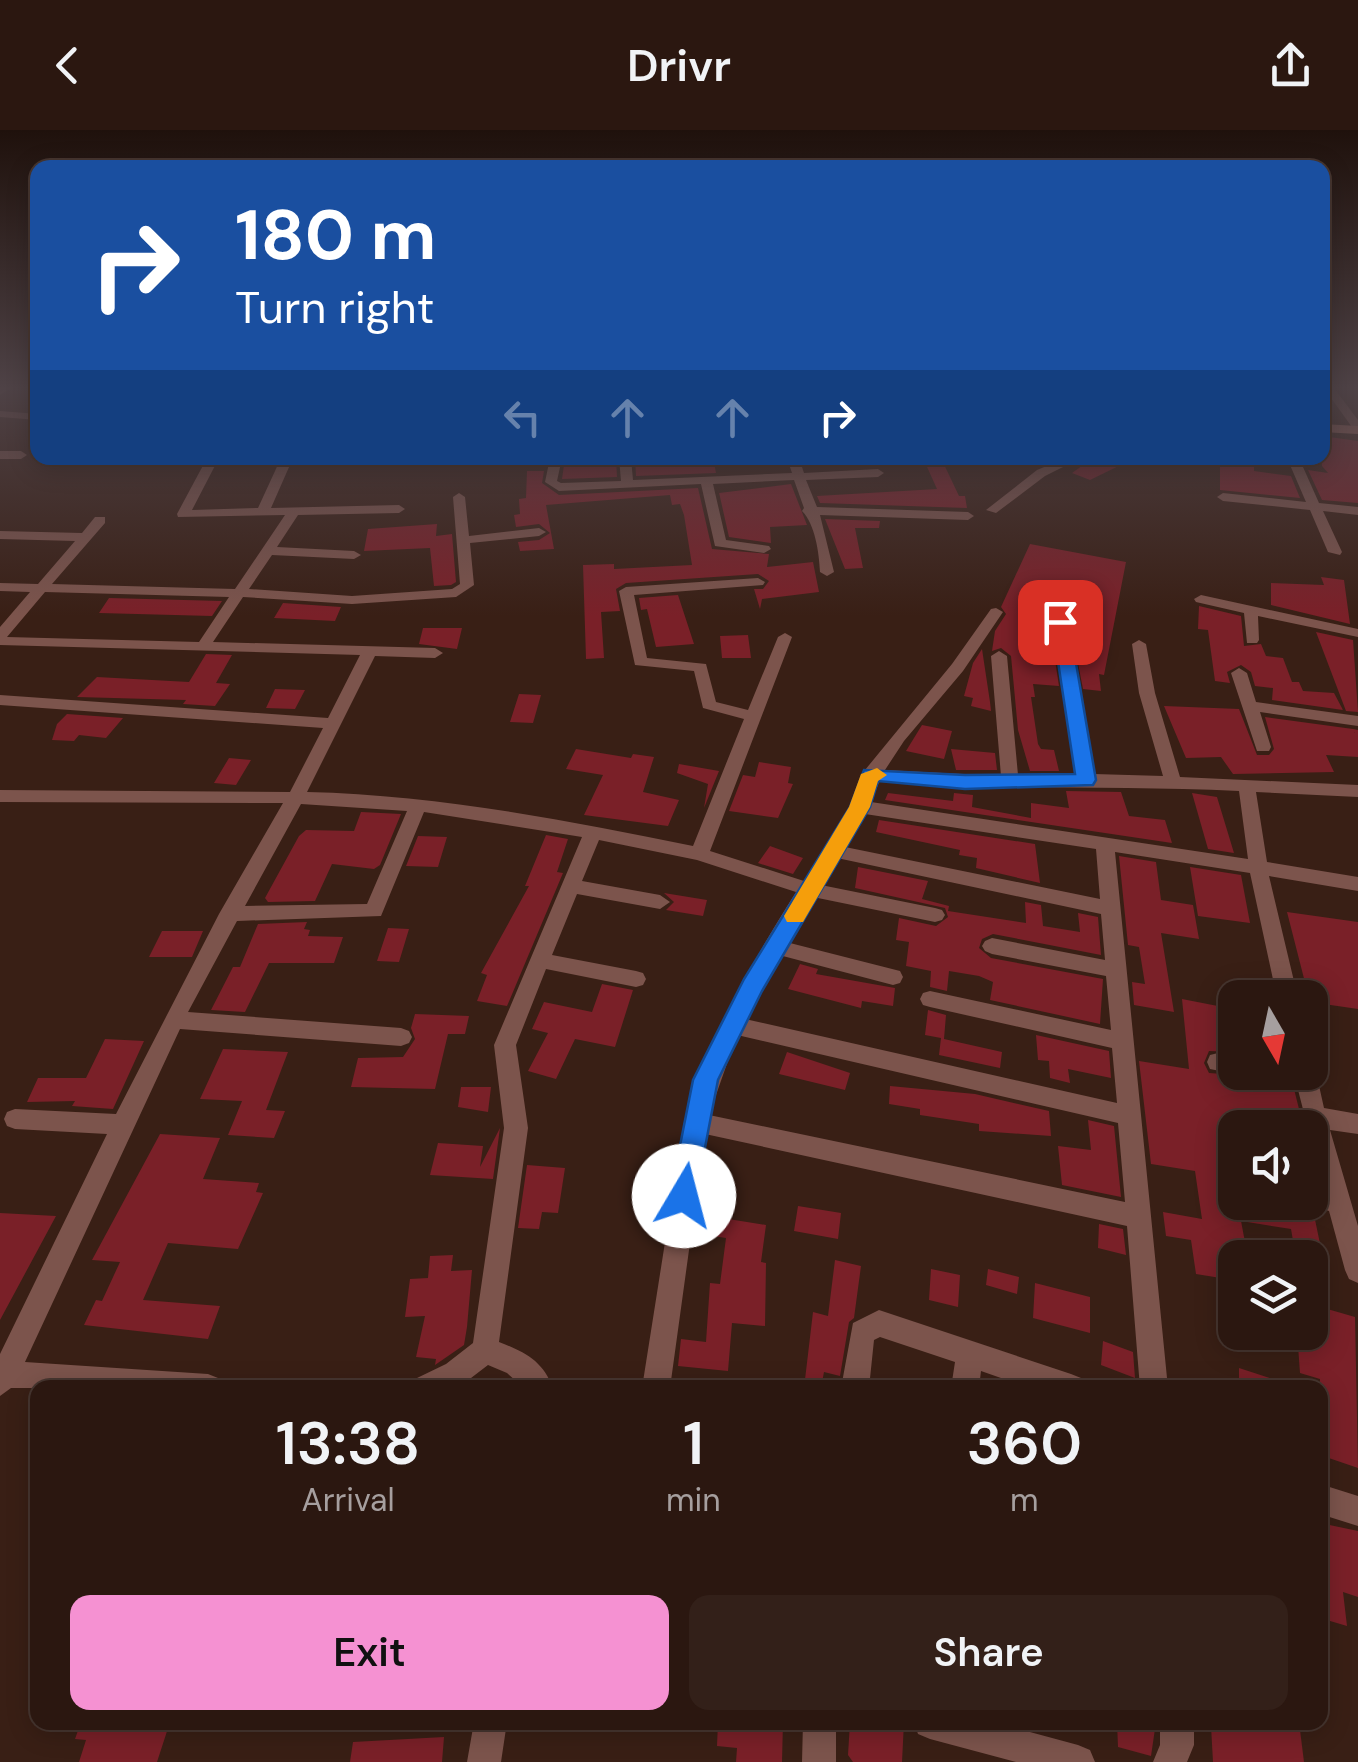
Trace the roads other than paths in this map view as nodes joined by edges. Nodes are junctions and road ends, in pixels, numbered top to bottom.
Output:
1 (210, 465) edge
2 (284, 465) edge
3 (555, 465) edge
4 (626, 465) edge
5 (795, 465) edge
6 (1059, 465) edge
7 (1296, 465) edge
8 (878, 473) dead end
9 (798, 476) junction
10 (706, 480) junction
11 (627, 482) junction
12 (459, 497) dead end
13 (1223, 497) dead end
14 (398, 509) dead end
15 (992, 510) dead end
16 (1317, 510) junction
17 (808, 511) junction
18 (262, 512) junction
19 (294, 512) junction
20 (1358, 512) edge
21 (968, 516) dead end
22 (100, 520) dead end
23 (540, 532) dead end
24 (0, 535) edge
25 (86, 537) junction
26 (466, 540) junction
27 (764, 549) dead end
28 (271, 551) junction
29 (1336, 552) dead end
30 (354, 555) dead end
31 (827, 572) dead end
32 (758, 582) dead end
33 (0, 587) edge
34 (41, 588) junction
35 (242, 593) junction
36 (1201, 599) dead end
37 (1251, 610) junction
38 (996, 612) dead end
39 (1060, 622) dead end
40 (1358, 633) edge
41 (785, 637) dead end
42 (0, 639) edge
43 (1252, 640) dead end
44 (1139, 644) dead end
45 (204, 645) junction
46 (370, 651) junction
47 (435, 653) dead end
48 (999, 656) dead end
49 (1239, 674) dead end
50 (0, 700) edge
51 (1249, 706) junction
52 (754, 717) junction
53 (1358, 721) edge
54 (333, 724) junction
55 (1263, 747) dead end
56 (871, 774) junction
57 (1086, 780) junction
58 (1010, 782) junction
59 (1173, 782) junction
60 (1248, 789) junction
61 (1358, 791) edge
62 (0, 796) edge
63 (297, 798) junction
64 (418, 806) junction
65 (860, 807) junction
66 (593, 832) junction
67 (1106, 844) junction
68 (834, 850) junction
69 (699, 854) junction
70 (1258, 867) junction
71 (1358, 884) edge
72 (570, 886) junction
73 (811, 890) junction
74 (660, 902) dead end
75 (1111, 909) junction
76 (228, 914) junction
77 (935, 915) dead end
78 (777, 946) junction
79 (992, 946) dead end
80 (539, 960) junction
81 (1116, 970) junction
82 (893, 977) dead end
83 (636, 979) dead end
84 (1284, 980) edge
85 (930, 999) dead end
86 (174, 1020) junction
87 (733, 1025) junction
88 (400, 1037) dead end
89 (1122, 1041) junction
90 (1130, 1116) junction
91 (1328, 1118) edge
92 (14, 1119) dead end
93 (695, 1122) junction
94 (1358, 1124) edge
95 (124, 1125) junction
96 (1328, 1162) edge
97 (1328, 1199) edge
98 (1339, 1201) junction
99 (1138, 1217) junction
100 (1358, 1270) edge
101 (486, 1350) junction
102 (970, 1354) junction
103 (1, 1377) edge
104 (57, 1380) edge
105 (444, 1380) edge
106 (533, 1380) edge
107 (657, 1380) edge
108 (855, 1380) edge
109 (966, 1380) edge
110 (1048, 1380) edge
111 (1153, 1380) edge
112 (1328, 1501) edge
113 (1358, 1510) edge
114 (490, 1730) edge
115 (820, 1730) edge
116 (960, 1730) edge
117 (1177, 1730) edge
118 (484, 1762) edge
119 (819, 1762) edge
120 (1078, 1762) edge
121 (1170, 1762) edge

1 - 18 street
2 - 18 street
3 - 11 street
4 - 11 street
5 - 9 street
6 - 15 street
7 - 16 street
8 - 9 street
9 - 10 street
9 - 17 street
10 - 11 street
10 - 27 street
12 - 26 street
13 - 16 street
14 - 19 street
16 - 20 street
16 - 29 street
17 - 21 street
17 - 31 street
18 - 19 street
19 - 28 street
22 - 25 street
23 - 26 street
24 - 25 street
25 - 34 street
26 - 35 street
28 - 30 street
28 - 35 street
32 - 52 street
33 - 34 street
34 - 35 street
34 - 42 street
35 - 45 street
36 - 37 street
37 - 40 street
37 - 43 street
38 - 56 street
39 - 57 street
41 - 52 street
42 - 45 street
44 - 59 street
45 - 46 street
46 - 47 street
46 - 54 street
48 - 58 street
49 - 51 street
50 - 54 street
51 - 53 street
51 - 55 street
52 - 69 street
54 - 63 street
56 - 58 street
56 - 65 street
57 - 58 street
57 - 59 street
59 - 60 street
60 - 61 street
60 - 70 street
62 - 63 street
63 - 64 street
63 - 76 street
64 - 66 street
64 - 76 street
65 - 67 street
65 - 68 street
66 - 69 street
66 - 72 street
67 - 70 street
67 - 75 street
68 - 73 street
68 - 75 street
69 - 73 street
70 - 71 street
70 - 84 street
72 - 74 street
72 - 80 street
73 - 77 street
73 - 78 street
75 - 81 street
76 - 86 street
78 - 82 street
78 - 87 street
79 - 81 street
80 - 83 street
80 - 101 street
81 - 89 street
85 - 89 street
86 - 88 street
86 - 95 street
87 - 90 street
87 - 93 street
89 - 90 street
90 - 99 street
91 - 94 street
92 - 95 street
93 - 99 street
93 - 107 street
95 - 103 street
96 - 98 street
97 - 98 street
98 - 100 street
99 - 111 street
101 - 105 street
101 - 106 street
102 - 108 street
102 - 109 street
102 - 110 street
103 - 104 street
112 - 113 street
114 - 118 street
115 - 119 street
116 - 120 street
117 - 121 street

